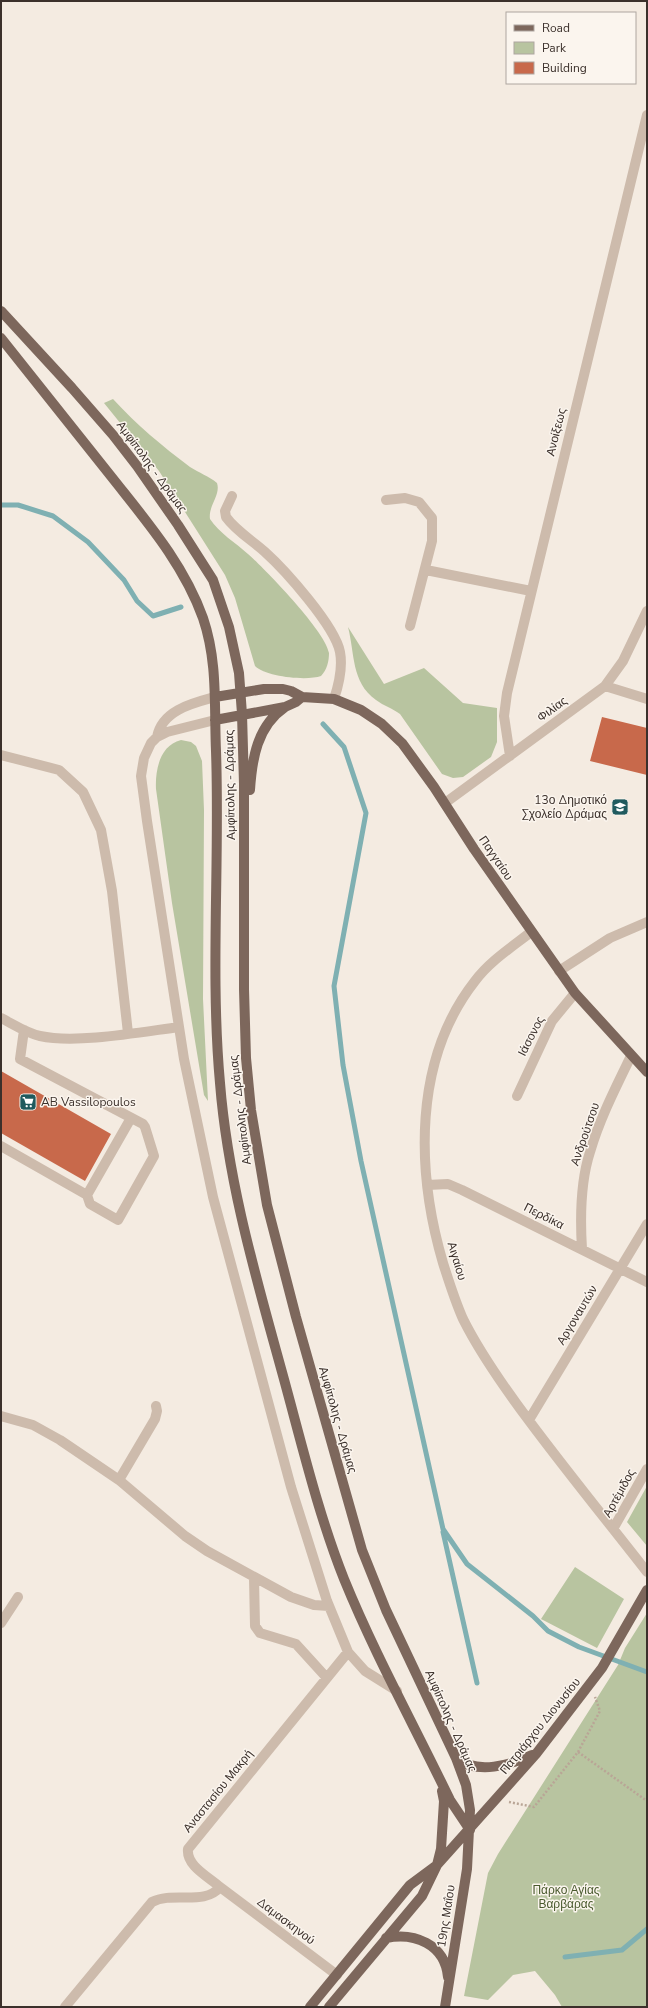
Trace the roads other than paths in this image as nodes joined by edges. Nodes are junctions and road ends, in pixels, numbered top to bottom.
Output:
1 (647, 115) edge
2 (1, 311) edge
3 (1, 338) edge
4 (232, 496) dead end
5 (386, 500) dead end
6 (426, 570) junction
7 (531, 591) junction
8 (647, 611) edge
9 (410, 626) dead end
10 (605, 686) junction
11 (241, 692) junction
12 (215, 697) junction
13 (302, 697) junction
14 (647, 699) edge
15 (334, 700) junction
16 (285, 707) junction
17 (242, 714) junction
18 (215, 720) junction
19 (157, 737) junction
20 (1, 755) edge
21 (510, 756) junction
22 (444, 803) junction
23 (244, 876) junction
24 (647, 922) edge
25 (531, 932) junction
26 (559, 971) junction
27 (575, 993) junction
28 (1, 1018) edge
29 (179, 1027) junction
30 (24, 1030) junction
31 (128, 1033) junction
32 (631, 1056) junction
33 (647, 1072) edge
34 (517, 1096) dead end
35 (131, 1118) junction
36 (1, 1146) edge
37 (427, 1184) junction
38 (87, 1195) junction
39 (647, 1224) edge
40 (582, 1249) junction
41 (620, 1269) junction
42 (647, 1282) edge
43 (156, 1406) dead end
44 (1, 1416) edge
45 (529, 1420) junction
46 (647, 1469) edge
47 (116, 1478) junction
48 (614, 1529) junction
49 (647, 1572) edge
50 (254, 1578) junction
51 (647, 1590) edge
52 (18, 1598) dead end
53 (329, 1606) junction
54 (1, 1623) edge
55 (348, 1652) junction
56 (326, 1677) junction
57 (397, 1691) junction
58 (536, 1754) junction
59 (456, 1758) junction
60 (439, 1776) junction
61 (470, 1830) junction
62 (437, 1865) junction
63 (220, 1887) junction
64 (386, 1938) junction
65 (337, 1975) junction
66 (448, 1985) junction
67 (65, 2007) edge
68 (310, 2007) edge
69 (329, 2007) edge
70 (445, 2007) edge

1 - 7 street, Ανοίξεως
2 - 11 main road, Αμφίπολης - Δράμας
3 - 12 main road, Αμφίπολης - Δράμας
4 - 15 street
5 - 6 street
6 - 7 street
6 - 9 street
7 - 21 street, Ανοίξεως
8 - 10 street, Φιλίας
10 - 14 street
10 - 21 street, Φιλίας
11 - 12 main road
11 - 13 main road
11 - 17 main road, Αμφίπολης - Δράμας
12 - 18 main road, Αμφίπολης - Δράμας
12 - 19 street
13 - 15 main road, Παγγαίου
13 - 16 main road
15 - 22 main road, Παγγαίου
16 - 17 main road
16 - 23 main road
17 - 18 main road
17 - 23 main road, Αμφίπολης - Δράμας
18 - 19 street
18 - 57 main road, Αμφίπολης - Δράμας
19 - 29 street
20 - 31 street
21 - 22 street, Φιλίας
22 - 25 main road, Παγγαίου
23 - 59 main road, Αμφίπολης - Δράμας
24 - 26 street
25 - 26 main road, Παγγαίου
25 - 37 street, Αιγαίου
26 - 27 main road, Παγγαίου
27 - 32 main road, Παγγαίου
27 - 34 street, Ιάσονος
28 - 30 street
29 - 31 street
29 - 53 street
30 - 31 street
30 - 35 street
32 - 33 main road, Παγγαίου
32 - 40 street, Ανδρούτσου
35 - 38 street
35 - 38 street
36 - 38 street
37 - 40 street, Περδίκα
37 - 45 street, Αιγαίου
39 - 41 street, Αργοναυτών
40 - 41 street, Περδίκα
41 - 42 street, Περδίκα
41 - 45 street, Αργοναυτών
43 - 47 street
44 - 47 street
45 - 48 street, Αιγαίου
46 - 48 street, Αρτέμιδος
47 - 50 street
48 - 49 street, Αιγαίου
50 - 53 street
50 - 56 street
51 - 58 main road, Πατριάρχου Διονυσίου
52 - 54 street
53 - 55 street
55 - 56 street, Αναστασίου Μακρή
55 - 57 street
56 - 63 street, Αναστασίου Μακρή
57 - 60 main road, Αμφίπολης - Δράμας
58 - 59 main road
58 - 61 main road, Πατριάρχου Διονυσίου
59 - 61 main road, Αμφίπολης - Δράμας
60 - 61 main road, Αμφίπολης - Δράμας
60 - 62 main road
61 - 62 main road, Πατριάρχου Διονυσίου
61 - 66 main road, 19ης Μαΐου
62 - 64 main road, Πατριάρχου Διονυσίου
62 - 65 main road, Πατριάρχου Διονυσίου
63 - 65 street, Δαμασκηνού
63 - 67 street
64 - 66 main road
64 - 69 main road, Πατριάρχου Διονυσίου
65 - 68 main road, Πατριάρχου Διονυσίου
66 - 70 main road, 19ης Μαΐου

